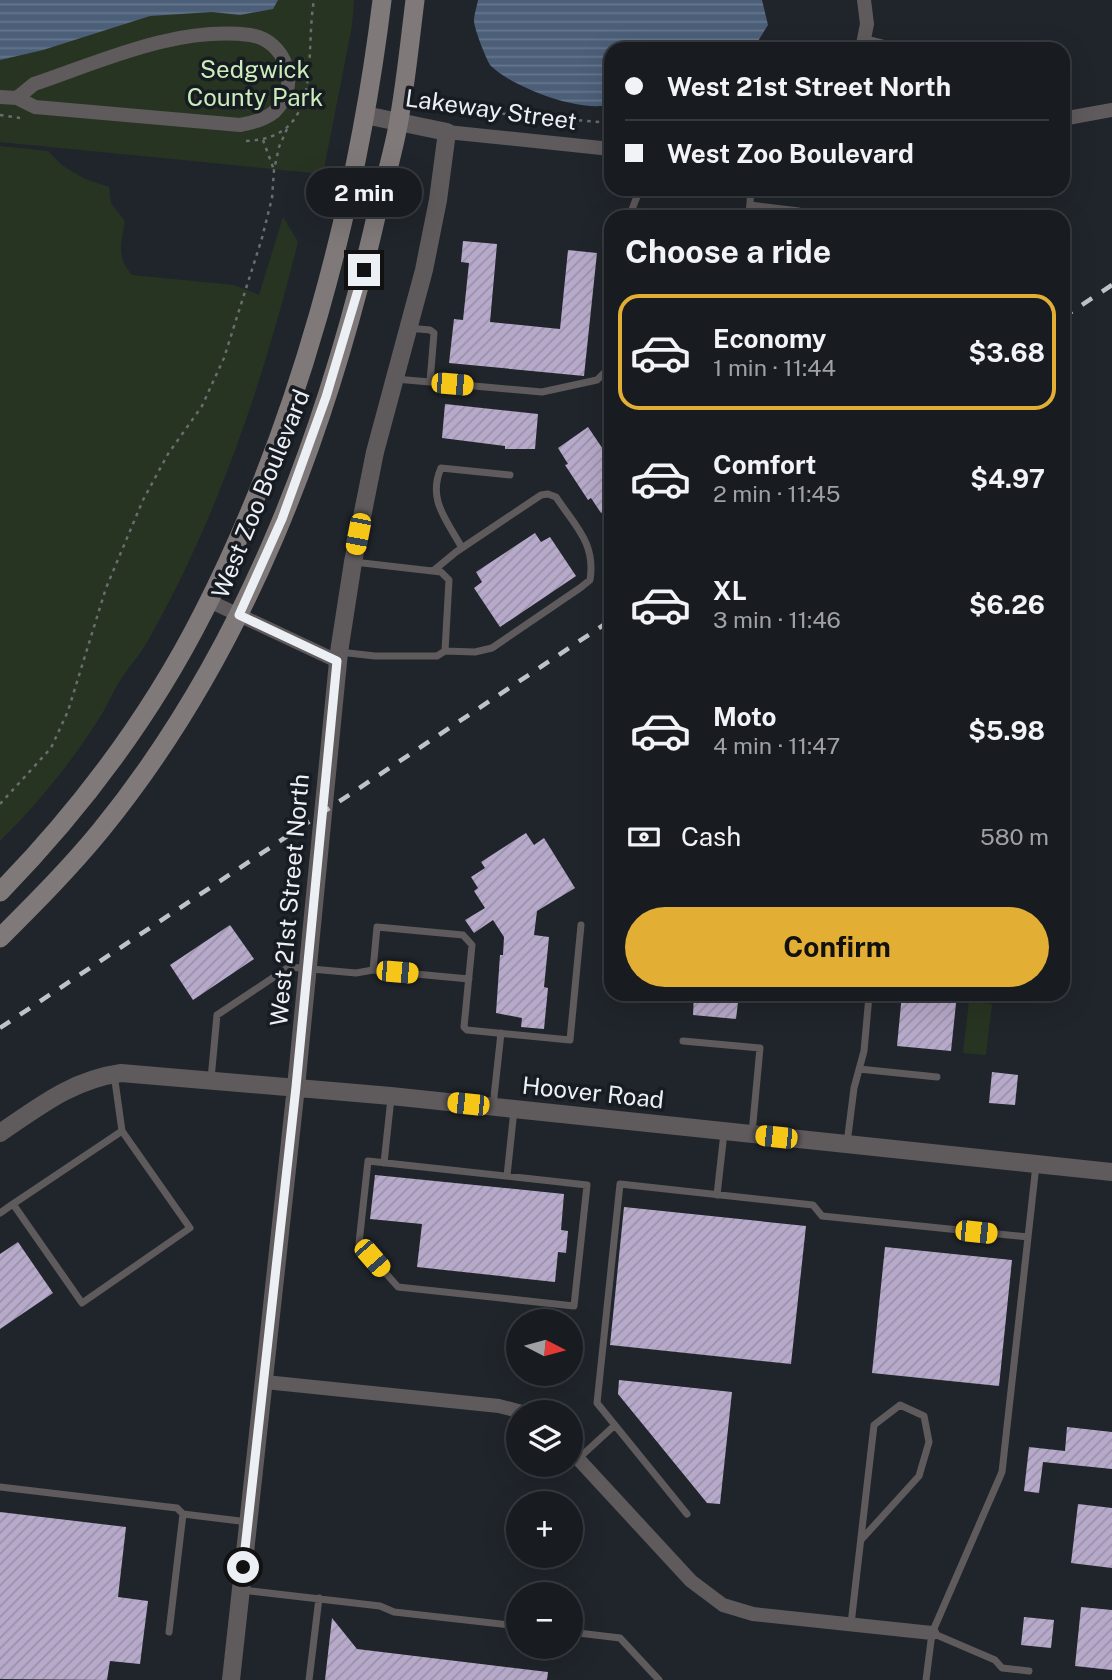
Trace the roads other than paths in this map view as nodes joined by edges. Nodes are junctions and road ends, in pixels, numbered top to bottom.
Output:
1 (382, 0) edge
2 (415, 0) edge
3 (864, 0) edge
4 (864, 42) edge
5 (0, 97) edge
6 (17, 97) junction
7 (1112, 110) edge
8 (365, 115) junction
9 (1070, 118) edge
10 (399, 122) junction
11 (447, 132) junction
12 (604, 148) edge
13 (751, 196) edge
14 (750, 205) junction
15 (750, 210) edge
16 (791, 210) edge
17 (408, 328) junction
18 (604, 373) edge
19 (393, 379) junction
20 (430, 382) junction
21 (510, 475) dead end
22 (462, 548) junction
23 (353, 562) junction
24 (433, 571) junction
25 (209, 601) junction
26 (239, 615) junction
27 (445, 651) junction
28 (338, 656) junction
29 (0, 892) edge
30 (581, 925) dead end
31 (0, 938) edge
32 (308, 969) junction
33 (373, 970) junction
34 (469, 979) junction
35 (869, 1001) edge
36 (501, 1033) junction
37 (683, 1041) dead end
38 (859, 1069) junction
39 (114, 1074) junction
40 (937, 1077) dead end
41 (211, 1079) junction
42 (296, 1087) junction
43 (391, 1096) junction
44 (493, 1107) junction
45 (514, 1109) junction
46 (122, 1131) junction
47 (724, 1131) junction
48 (0, 1133) edge
49 (752, 1134) junction
50 (847, 1144) junction
51 (384, 1163) junction
52 (1036, 1164) junction
53 (1112, 1172) edge
54 (507, 1176) junction
55 (717, 1195) junction
56 (13, 1204) junction
57 (0, 1213) edge
58 (1028, 1237) junction
59 (265, 1382) junction
60 (506, 1408) edge
61 (615, 1424) junction
62 (583, 1448) edge
63 (583, 1465) edge
64 (0, 1487) edge
65 (183, 1514) junction
66 (687, 1514) dead end
67 (248, 1522) junction
68 (861, 1540) junction
69 (241, 1590) junction
70 (318, 1598) junction
71 (506, 1625) edge
72 (851, 1625) junction
73 (169, 1632) dead end
74 (932, 1633) junction
75 (583, 1634) edge
76 (1029, 1671) dead end
77 (230, 1680) edge
78 (309, 1680) edge
79 (659, 1680) edge
80 (926, 1680) edge

1 - 8 main road
2 - 10 main road
3 - 4 street
5 - 6 street
6 - 6 street
7 - 9 street
8 - 10 street, Lakeway Street
8 - 25 main road, West Zoo Boulevard
10 - 11 street, Lakeway Street
10 - 26 main road, West Zoo Boulevard
11 - 12 street, Lakeway Street
11 - 17 street, West 21st Street North
13 - 14 lane
14 - 15 lane
14 - 16 lane
17 - 19 street, West 21st Street North
17 - 20 lane
18 - 20 lane
19 - 20 lane
19 - 23 street, West 21st Street North
21 - 22 lane
22 - 24 lane
22 - 27 lane
23 - 24 lane
23 - 28 street, West 21st Street North
24 - 27 lane
25 - 26 street
25 - 29 main road, West Zoo Boulevard
26 - 28 street
26 - 31 main road, West Zoo Boulevard
27 - 28 lane
28 - 32 street, West 21st Street North
30 - 36 lane
32 - 33 lane
32 - 41 lane
32 - 42 street, West 21st Street North
33 - 34 lane
33 - 34 lane
34 - 36 lane
35 - 38 lane
36 - 44 lane
37 - 49 lane
38 - 40 lane
38 - 50 lane
39 - 41 street, Hoover Road
39 - 46 lane
39 - 48 street, Hoover Road
41 - 42 street, Hoover Road
42 - 43 street, Hoover Road
42 - 59 street, West 21st Street North
43 - 44 street, Hoover Road
43 - 51 lane
44 - 45 street, Hoover Road
45 - 47 street, Hoover Road
45 - 54 lane
46 - 56 lane
46 - 56 lane
47 - 49 street, Hoover Road
47 - 55 lane
49 - 50 street, Hoover Road
50 - 52 street, Hoover Road
51 - 54 lane
51 - 54 lane
52 - 53 street, Hoover Road
52 - 58 lane
55 - 58 lane
55 - 61 lane
56 - 57 lane
58 - 74 lane
59 - 60 street
59 - 67 street, West 21st Street North
61 - 62 lane
61 - 66 lane
63 - 72 street
64 - 65 lane
65 - 67 lane
65 - 73 lane
67 - 69 street, West 21st Street North
68 - 68 lane
68 - 72 lane
69 - 70 lane
69 - 77 street, West 21st Street North
70 - 71 lane
70 - 78 lane
72 - 74 street
74 - 76 lane
74 - 80 lane
75 - 79 lane

